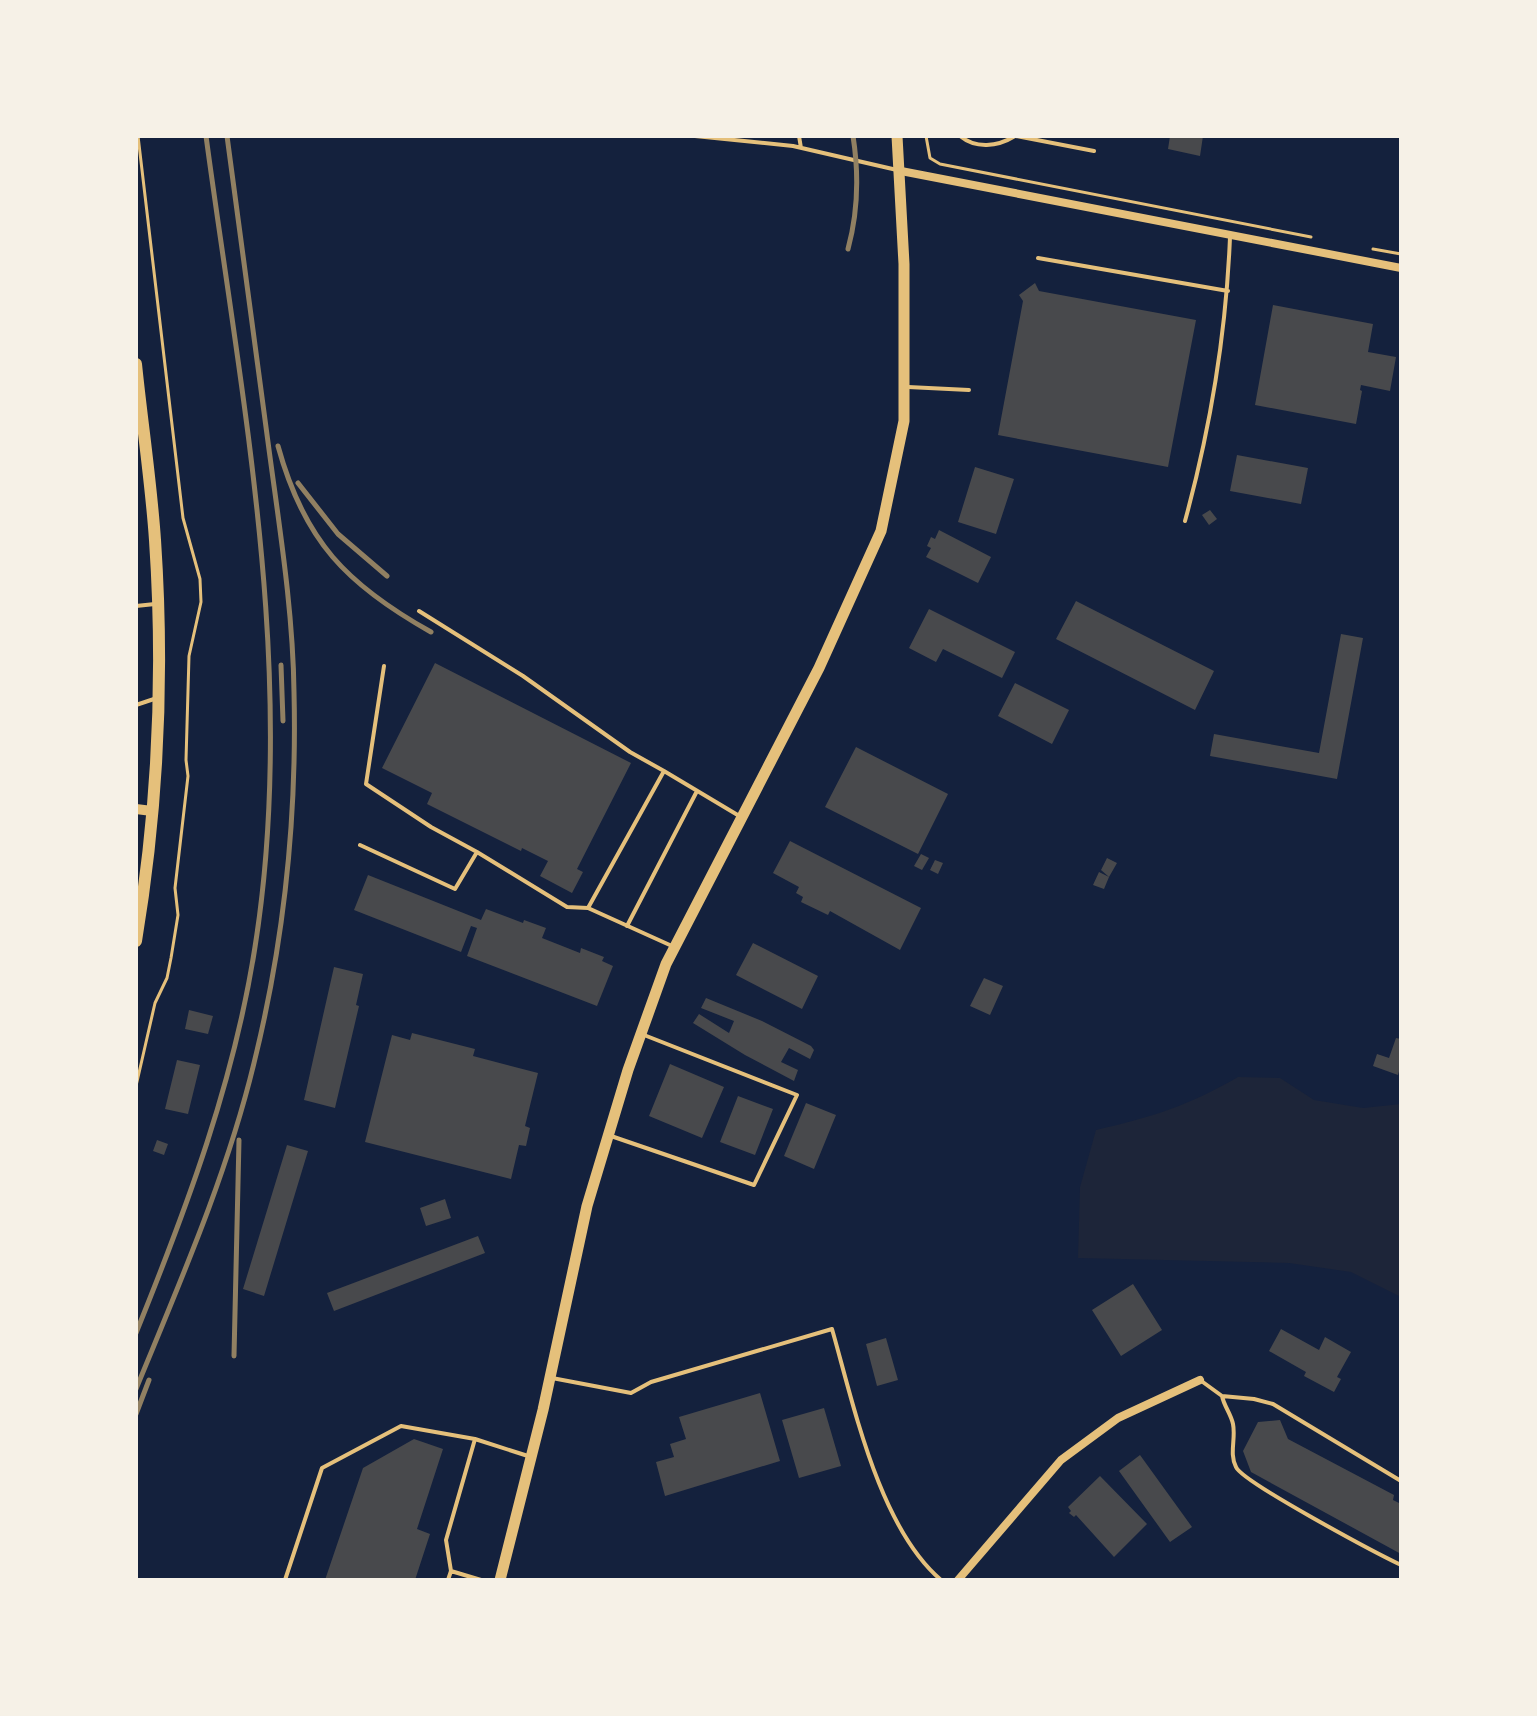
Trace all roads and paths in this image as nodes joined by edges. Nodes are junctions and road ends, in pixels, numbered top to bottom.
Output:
1 (138, 136) edge
2 (695, 136) edge
3 (799, 136) edge
4 (897, 136) edge
5 (926, 136) edge
6 (960, 136) edge
7 (1015, 136) edge
8 (801, 148) junction
9 (1094, 151) dead end
10 (901, 171) junction
11 (1230, 235) junction
12 (1319, 238) dead end
13 (1362, 247) dead end
14 (1401, 254) edge
15 (1038, 258) dead end
16 (1401, 268) edge
17 (1228, 291) junction
18 (136, 364) edge
19 (904, 387) junction
20 (969, 390) dead end
21 (1185, 521) dead end
22 (158, 604) junction
23 (136, 606) edge
24 (419, 611) dead end
25 (384, 666) dead end
26 (159, 697) junction
27 (136, 705) edge
28 (664, 771) junction
29 (697, 791) junction
30 (136, 809) edge
31 (152, 811) junction
32 (743, 818) junction
33 (360, 845) dead end
34 (477, 852) junction
35 (588, 908) junction
36 (627, 926) junction
37 (136, 941) edge
38 (675, 947) junction
39 (641, 1034) junction
40 (136, 1086) edge
41 (608, 1135) junction
42 (550, 1377) junction
43 (1200, 1380) joint
44 (1222, 1396) junction
45 (475, 1439) junction
46 (531, 1456) junction
47 (1401, 1481) edge
48 (1401, 1565) edge
49 (451, 1571) junction
50 (285, 1580) edge
51 (448, 1580) edge
52 (481, 1580) edge
53 (500, 1580) edge
54 (941, 1580) edge
55 (958, 1580) edge

1 - 40 path
2 - 8 lane
3 - 8 lane
4 - 10 main road
5 - 12 path
6 - 7 lane
7 - 9 lane
8 - 10 lane
10 - 11 street
10 - 19 main road
11 - 16 street
11 - 17 lane
13 - 14 path
15 - 17 lane
17 - 21 lane
18 - 22 main road
19 - 20 lane
19 - 32 main road
22 - 23 lane
22 - 26 main road
24 - 28 lane
25 - 34 lane
26 - 27 lane
26 - 31 main road
28 - 29 lane
28 - 35 lane
29 - 32 lane
29 - 36 lane
30 - 31 street
31 - 37 main road
32 - 38 main road
33 - 34 lane
34 - 35 lane
35 - 36 lane
36 - 38 lane
38 - 39 main road
39 - 41 main road
39 - 41 lane
41 - 42 main road
42 - 46 main road
42 - 54 lane
43 - 44 lane
43 - 55 street
44 - 47 lane
44 - 48 lane
45 - 46 lane
45 - 49 lane
45 - 50 lane
46 - 53 main road
49 - 51 lane
49 - 52 lane

